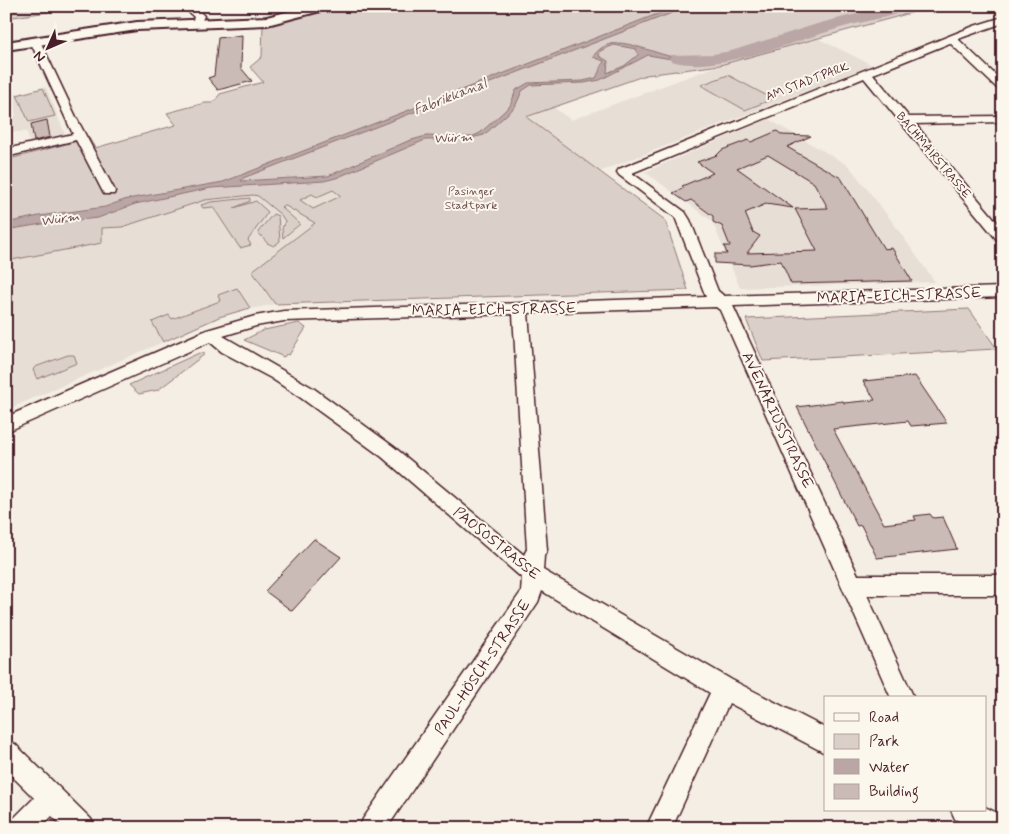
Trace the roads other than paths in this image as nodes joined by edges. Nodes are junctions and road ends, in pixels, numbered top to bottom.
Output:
1 (186, 6) edge
2 (324, 6) edge
3 (1003, 20) edge
4 (197, 22) junction
5 (952, 39) junction
6 (35, 41) junction
7 (6, 46) edge
8 (864, 74) junction
9 (1003, 88) edge
10 (1003, 119) edge
11 (905, 121) junction
12 (80, 136) junction
13 (6, 153) edge
14 (623, 172) joint
15 (109, 191) dead end
16 (1003, 238) edge
17 (1003, 292) edge
18 (722, 302) junction
19 (520, 309) junction
20 (213, 334) junction
21 (6, 425) edge
22 (534, 575) junction
23 (854, 585) junction
24 (1003, 586) edge
25 (724, 688) junction
26 (902, 696) edge
27 (824, 740) edge
28 (6, 753) edge
29 (52, 797) junction
30 (22, 828) edge
31 (82, 828) edge
32 (372, 828) edge
33 (659, 828) edge

1 - 4 street
2 - 4 main road
3 - 5 street, AM STADTPARK
4 - 6 main road
5 - 8 street, AM STADTPARK
5 - 9 street
6 - 7 main road
6 - 12 street
8 - 11 street, BACHMAIRSTRASSE
8 - 14 street, AM STADTPARK
10 - 11 street
11 - 16 street, BACHMAIRSTRASSE
12 - 13 street
12 - 15 street
14 - 18 street, AVENARIUSSTRASSE
17 - 18 street, MARIA-EICH-STRASSE
18 - 19 street, MARIA-EICH-STRASSE
18 - 23 street, AVENARIUSSTRASSE
19 - 20 street, MARIA-EICH-STRASSE
19 - 22 street, PAUL-HÖSCH-STRASSE
20 - 21 street, MARIA-EICH-STRASSE
20 - 22 street, PAOSOSTRASSE
22 - 25 street, PAOSOSTRASSE
22 - 32 street, PAUL-HÖSCH-STRASSE
23 - 24 street
23 - 26 street, AVENARIUSSTRASSE
25 - 27 street, PAOSOSTRASSE
25 - 33 street
28 - 29 street
29 - 30 street
29 - 31 street

